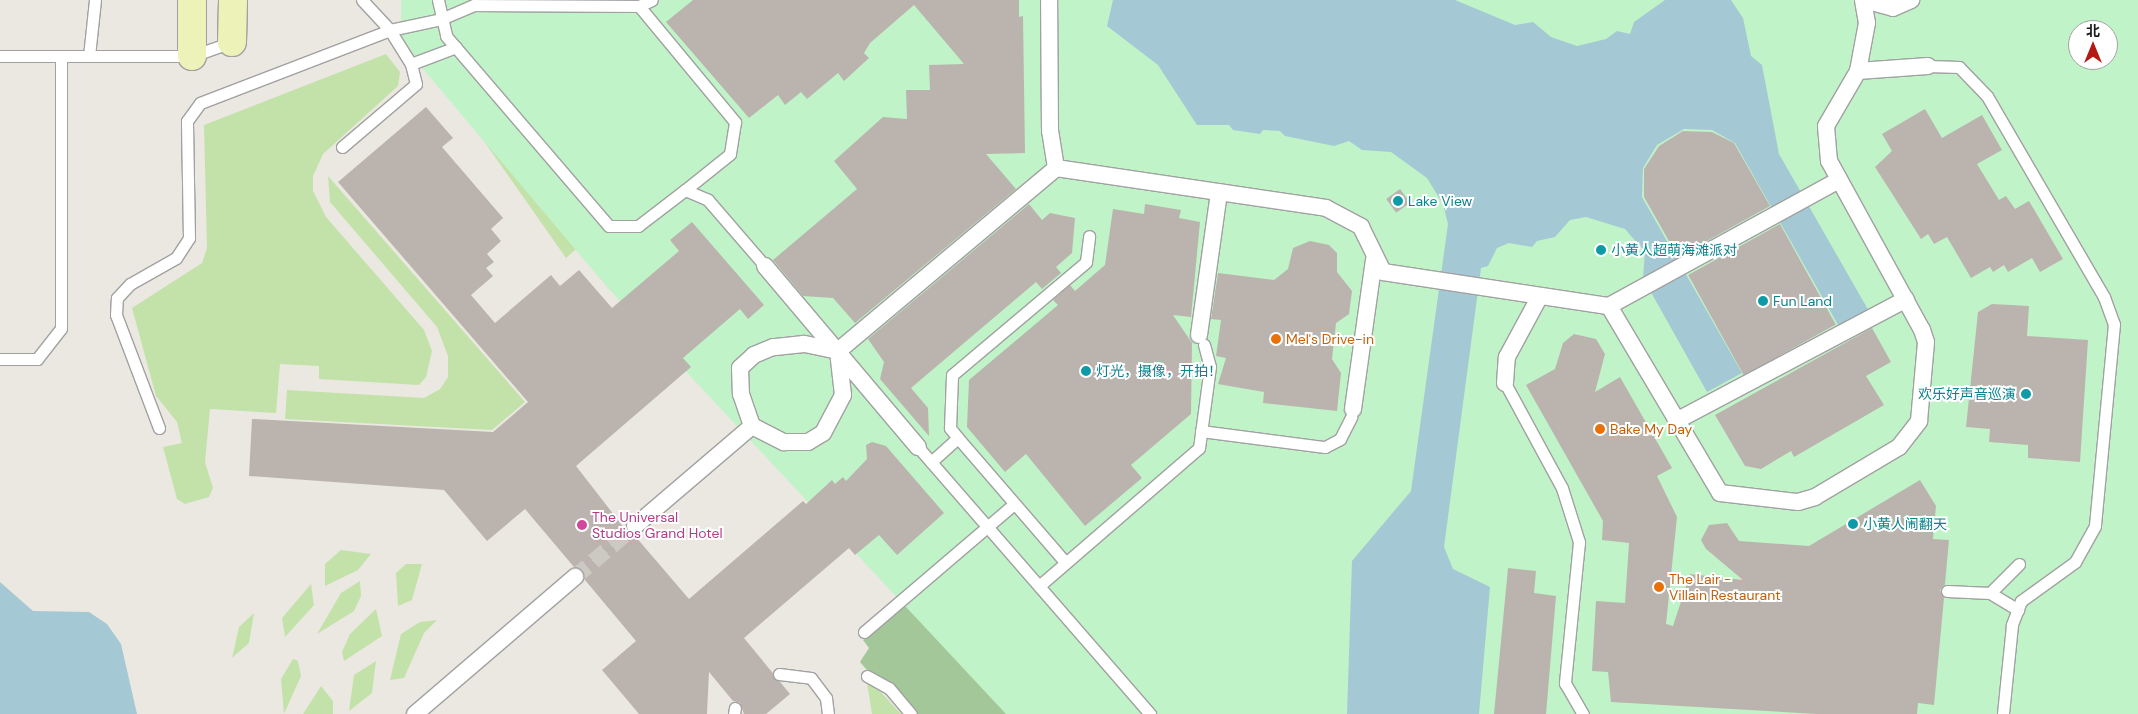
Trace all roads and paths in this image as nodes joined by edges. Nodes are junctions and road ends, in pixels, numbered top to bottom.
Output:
1 (95, 0) edge
2 (192, 0) edge
3 (232, 0) edge
4 (362, 0) edge
5 (438, 0) edge
6 (652, 0) edge
7 (1049, 0) edge
8 (1864, 0) edge
9 (1911, 0) edge
10 (639, 6) junction
11 (441, 19) junction
12 (390, 30) junction
13 (232, 42) joint
14 (456, 47) junction
15 (0, 56) edge
16 (61, 56) junction
17 (89, 56) junction
18 (192, 56) junction
19 (411, 64) junction
20 (1928, 66) joint
21 (1858, 71) junction
22 (342, 147) dead end
23 (1056, 168) junction
24 (1839, 180) junction
25 (685, 190) junction
26 (1218, 192) junction
27 (1088, 236) dead end
28 (1374, 260) junction
29 (765, 266) joint
30 (1540, 296) junction
31 (1906, 299) junction
32 (1609, 306) junction
33 (1201, 340) joint
34 (838, 351) junction
35 (0, 359) edge
36 (1505, 383) joint
37 (1352, 413) joint
38 (1676, 421) junction
39 (752, 426) junction
40 (158, 428) dead end
41 (1201, 431) junction
42 (958, 438) junction
43 (918, 447) joint
44 (931, 462) junction
45 (1014, 504) junction
46 (635, 526) tunnel mouth
47 (988, 527) junction
48 (1065, 562) junction
49 (2019, 564) dead end
50 (575, 577) tunnel mouth
51 (1038, 586) junction
52 (1947, 592) dead end
53 (1990, 594) junction
54 (2018, 610) junction
55 (864, 632) dead end
56 (778, 674) dead end
57 (867, 676) dead end
58 (415, 714) edge
59 (828, 714) edge
60 (911, 714) edge
61 (1150, 714) edge
62 (1584, 714) edge
63 (2002, 714) edge

1 - 17 lane
2 - 18 main road
3 - 13 main road
4 - 12 lane
5 - 11 lane
6 - 10 lane
7 - 23 street
8 - 9 street
8 - 21 street
10 - 11 lane
10 - 25 lane
11 - 12 lane
11 - 14 lane
12 - 19 lane
12 - 40 lane
13 - 18 lane
14 - 19 lane
14 - 25 lane
15 - 16 lane
16 - 17 lane
16 - 35 lane
17 - 18 lane
19 - 22 lane
20 - 21 street
20 - 54 lane
21 - 24 street
23 - 26 street
23 - 34 street
24 - 31 street
24 - 32 street
25 - 29 lane
26 - 28 street
26 - 33 street
27 - 42 lane
28 - 30 street
28 - 37 street
29 - 34 street
30 - 32 street
30 - 36 street
31 - 38 street
31 - 38 street
32 - 38 street
33 - 41 lane
34 - 39 street
34 - 39 street
34 - 43 street
36 - 62 lane
37 - 41 lane
39 - 46 street
41 - 48 lane
42 - 44 lane
42 - 45 lane
43 - 44 lane
44 - 47 lane
45 - 47 lane
45 - 48 lane
47 - 51 lane
47 - 55 lane
48 - 51 lane
49 - 53 lane
50 - 58 street
51 - 61 lane
52 - 53 lane
53 - 54 lane
54 - 63 lane
56 - 59 lane
57 - 60 lane

